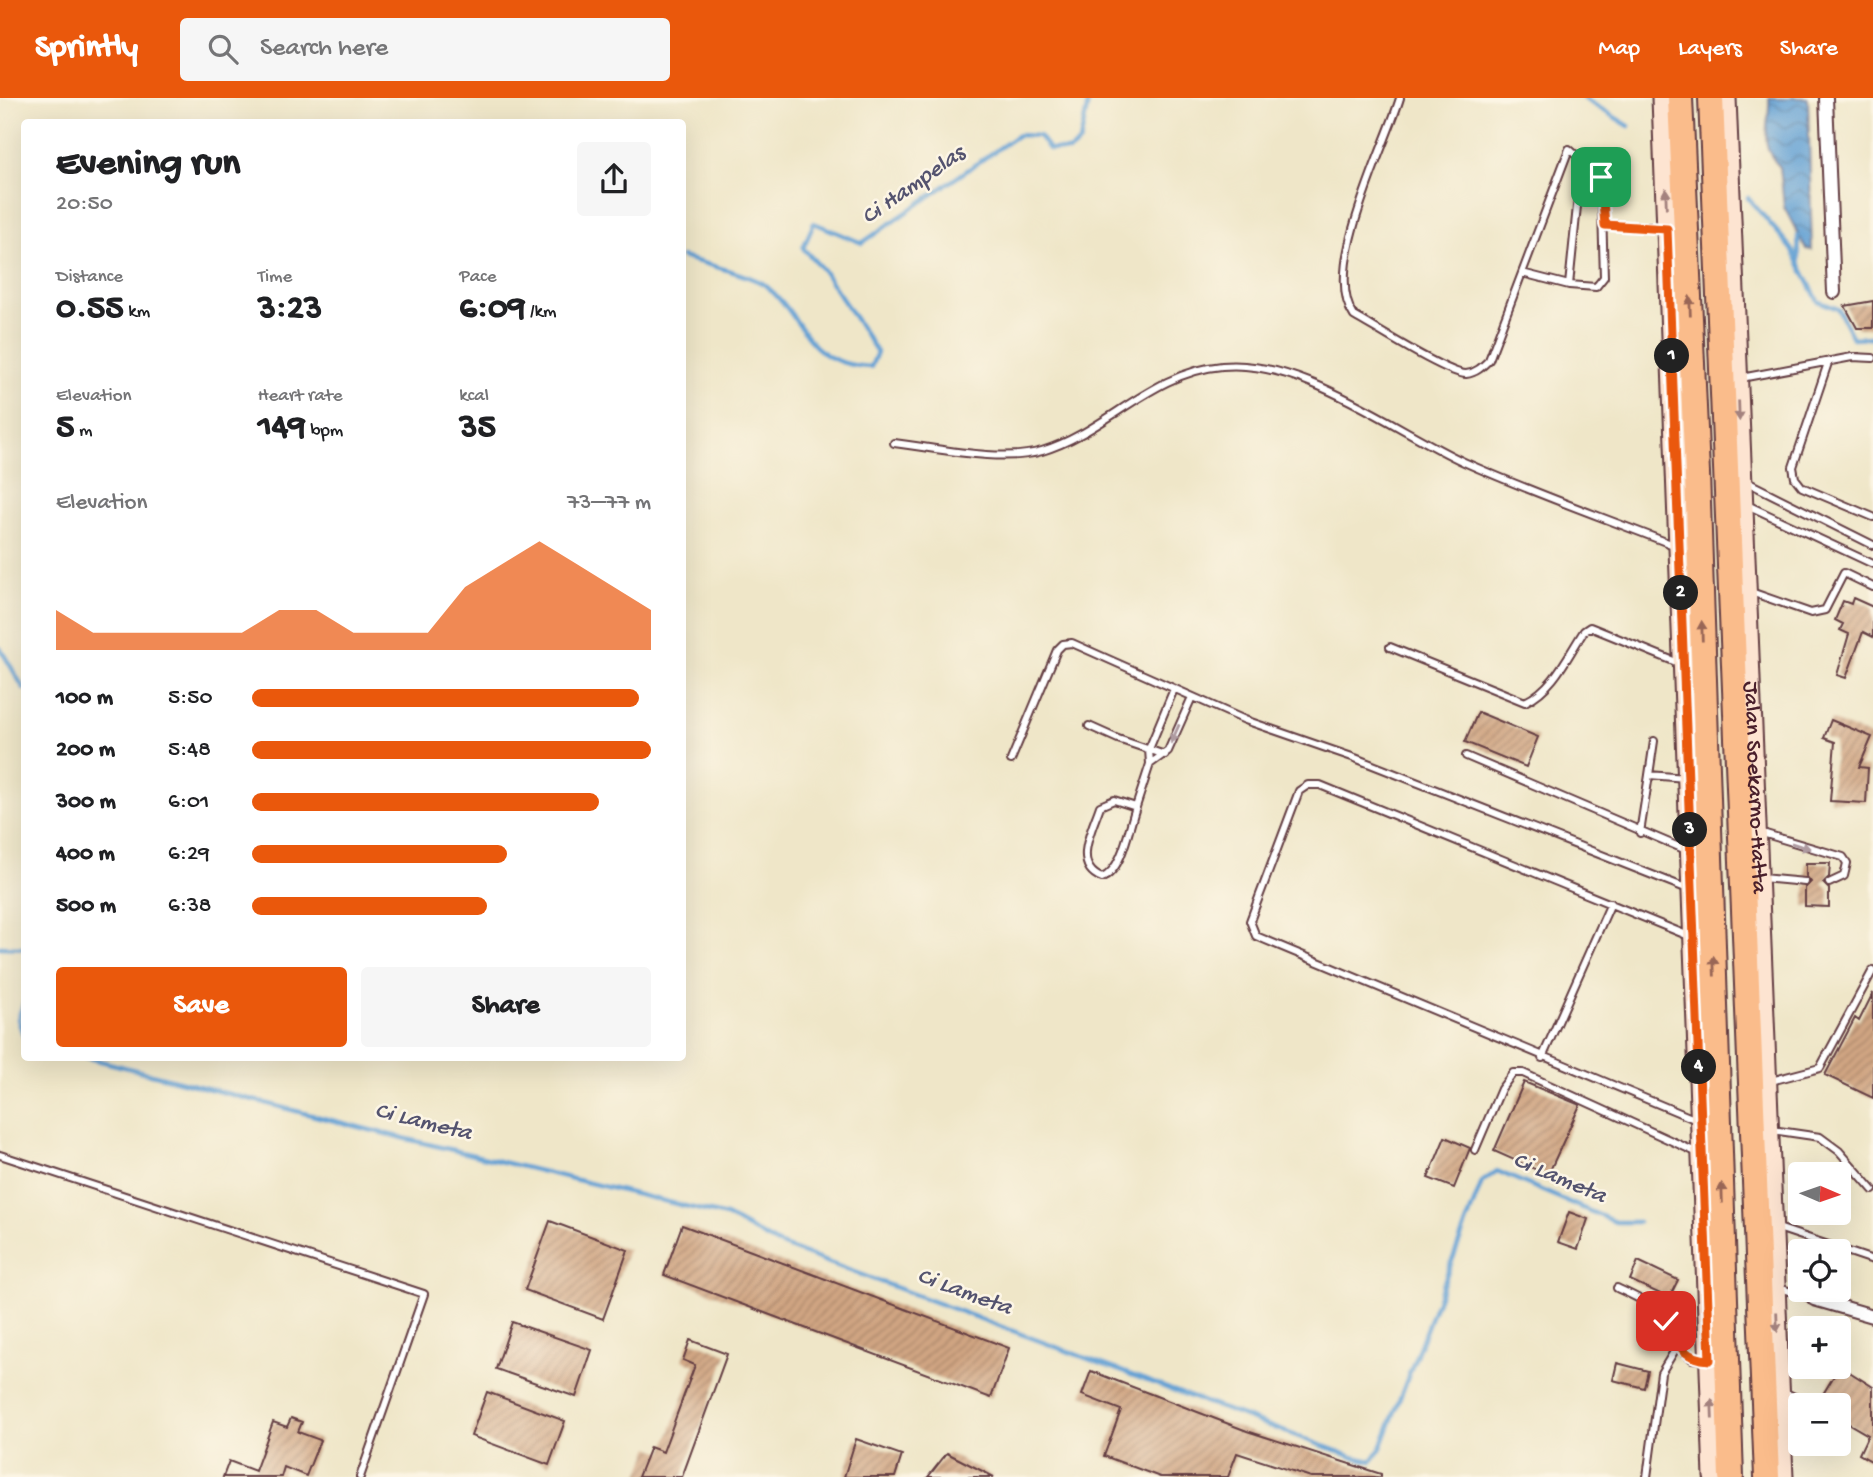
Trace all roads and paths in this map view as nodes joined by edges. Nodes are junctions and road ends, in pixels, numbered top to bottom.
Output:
1 (1400, 98) edge
2 (1662, 98) edge
3 (1681, 98) edge
4 (1711, 98) edge
5 (1726, 98) edge
6 (1825, 98) edge
7 (1582, 157) junction
8 (1605, 225) junction
9 (1667, 229) junction
10 (1522, 273) junction
11 (1569, 285) junction
12 (1834, 292) dead end
13 (1873, 358) edge
14 (1828, 363) junction
15 (1737, 378) junction
16 (894, 443) dead end
17 (1697, 472) junction
18 (1734, 475) junction
19 (1743, 503) junction
20 (1873, 517) edge
21 (1873, 545) edge
22 (1679, 548) junction
23 (1731, 551) junction
24 (1873, 564) edge
25 (1747, 584) junction
26 (1873, 587) edge
27 (1390, 647) dead end
28 (1684, 666) junction
29 (1174, 689) junction
30 (1192, 697) junction
31 (1704, 699) junction
32 (1089, 726) dead end
33 (1654, 741) dead end
34 (1149, 749) junction
35 (1165, 755) junction
36 (1466, 756) dead end
37 (1011, 760) dead end
38 (1150, 764) junction
39 (1688, 767) junction
40 (1649, 775) junction
41 (1136, 807) junction
42 (1757, 832) junction
43 (1640, 833) junction
44 (1690, 853) junction
45 (1759, 878) junction
46 (1805, 882) dead end
47 (1829, 883) dead end
48 (1692, 890) junction
49 (1611, 903) junction
50 (1694, 938) junction
51 (1873, 970) edge
52 (1758, 1035) junction
53 (1542, 1058) junction
54 (1767, 1082) junction
55 (1701, 1121) junction
56 (1769, 1130) junction
57 (1475, 1150) dead end
58 (1702, 1154) junction
59 (0, 1155) edge
60 (1873, 1190) edge
61 (1774, 1227) junction
62 (1873, 1260) edge
63 (1724, 1261) junction
64 (1776, 1287) junction
65 (1616, 1288) dead end
66 (1788, 1291) edge
67 (1824, 1302) edge
68 (1708, 1310) junction
69 (1873, 1316) edge
70 (1678, 1345) junction
71 (1710, 1360) junction
72 (1780, 1389) junction
73 (1788, 1393) edge
74 (1788, 1422) edge
75 (1788, 1450) edge
76 (360, 1477) edge
77 (1647, 1477) edge
78 (1714, 1477) edge
79 (1731, 1477) edge
80 (1767, 1477) edge
81 (1783, 1477) edge

1 - 10 lane
9 -> 2 main road
17 -> 3 highway
4 - 18 highway, Jalan Soekarno-Hatta
5 - 15 main road, Jalan Soekarno-Hatta
6 - 12 street
7 - 8 lane
7 - 10 lane
7 - 11 lane
8 - 9 lane
8 - 11 lane
9 - 22 main road
10 - 11 lane
13 - 14 lane
14 - 15 lane
14 - 20 lane
15 -> 18 main road, Jalan Soekarno-Hatta
16 - 22 lane
17 - 18 highway
31 -> 17 highway
18 - 19 main road, Jalan Soekarno-Hatta
18 - 21 lane
18 - 23 highway, Jalan Soekarno-Hatta
19 - 24 lane
19 - 25 main road, Jalan Soekarno-Hatta
22 - 28 main road
23 - 25 highway
23 - 52 highway, Jalan Soekarno-Hatta
25 - 26 lane
25 - 42 main road, Jalan Soekarno-Hatta
27 - 28 lane
28 - 39 main road
29 - 30 lane
29 - 34 lane
29 - 37 lane
30 -> 35 lane
30 - 48 lane
31 - 39 highway
63 -> 31 highway
32 - 34 lane
33 - 40 lane
34 - 35 lane
34 - 38 lane
35 - 38 lane
36 - 43 lane
38 - 41 lane
39 - 40 lane
39 - 44 main road
40 - 43 lane
41 - 41 lane
42 - 45 main road, Jalan Soekarno-Hatta
42 -> 47 lane
43 - 44 lane
44 - 48 main road
45 - 46 lane
45 - 52 main road, Jalan Soekarno-Hatta
48 - 50 main road
49 - 50 lane
49 - 53 lane
49 - 53 lane
50 - 55 main road
51 - 54 lane
52 - 54 main road, Jalan Soekarno-Hatta
52 - 80 highway, Jalan Soekarno-Hatta
53 - 55 lane
54 - 56 main road, Jalan Soekarno-Hatta
55 - 58 main road
56 - 60 lane
56 - 61 main road, Jalan Soekarno-Hatta
57 - 58 lane
58 - 68 main road
59 - 76 lane
61 - 62 lane
61 - 64 main road, Jalan Soekarno-Hatta
63 - 68 highway
63 - 79 highway
64 - 66 lane
64 -> 72 main road, Jalan Soekarno-Hatta
65 - 70 lane
67 - 69 street
68 - 71 main road
70 - 71 lane
70 - 77 lane
78 -> 71 main road
72 - 73 lane
72 - 74 main road, Jalan Soekarno-Hatta
75 - 81 main road, Jalan Soekarno-Hatta

